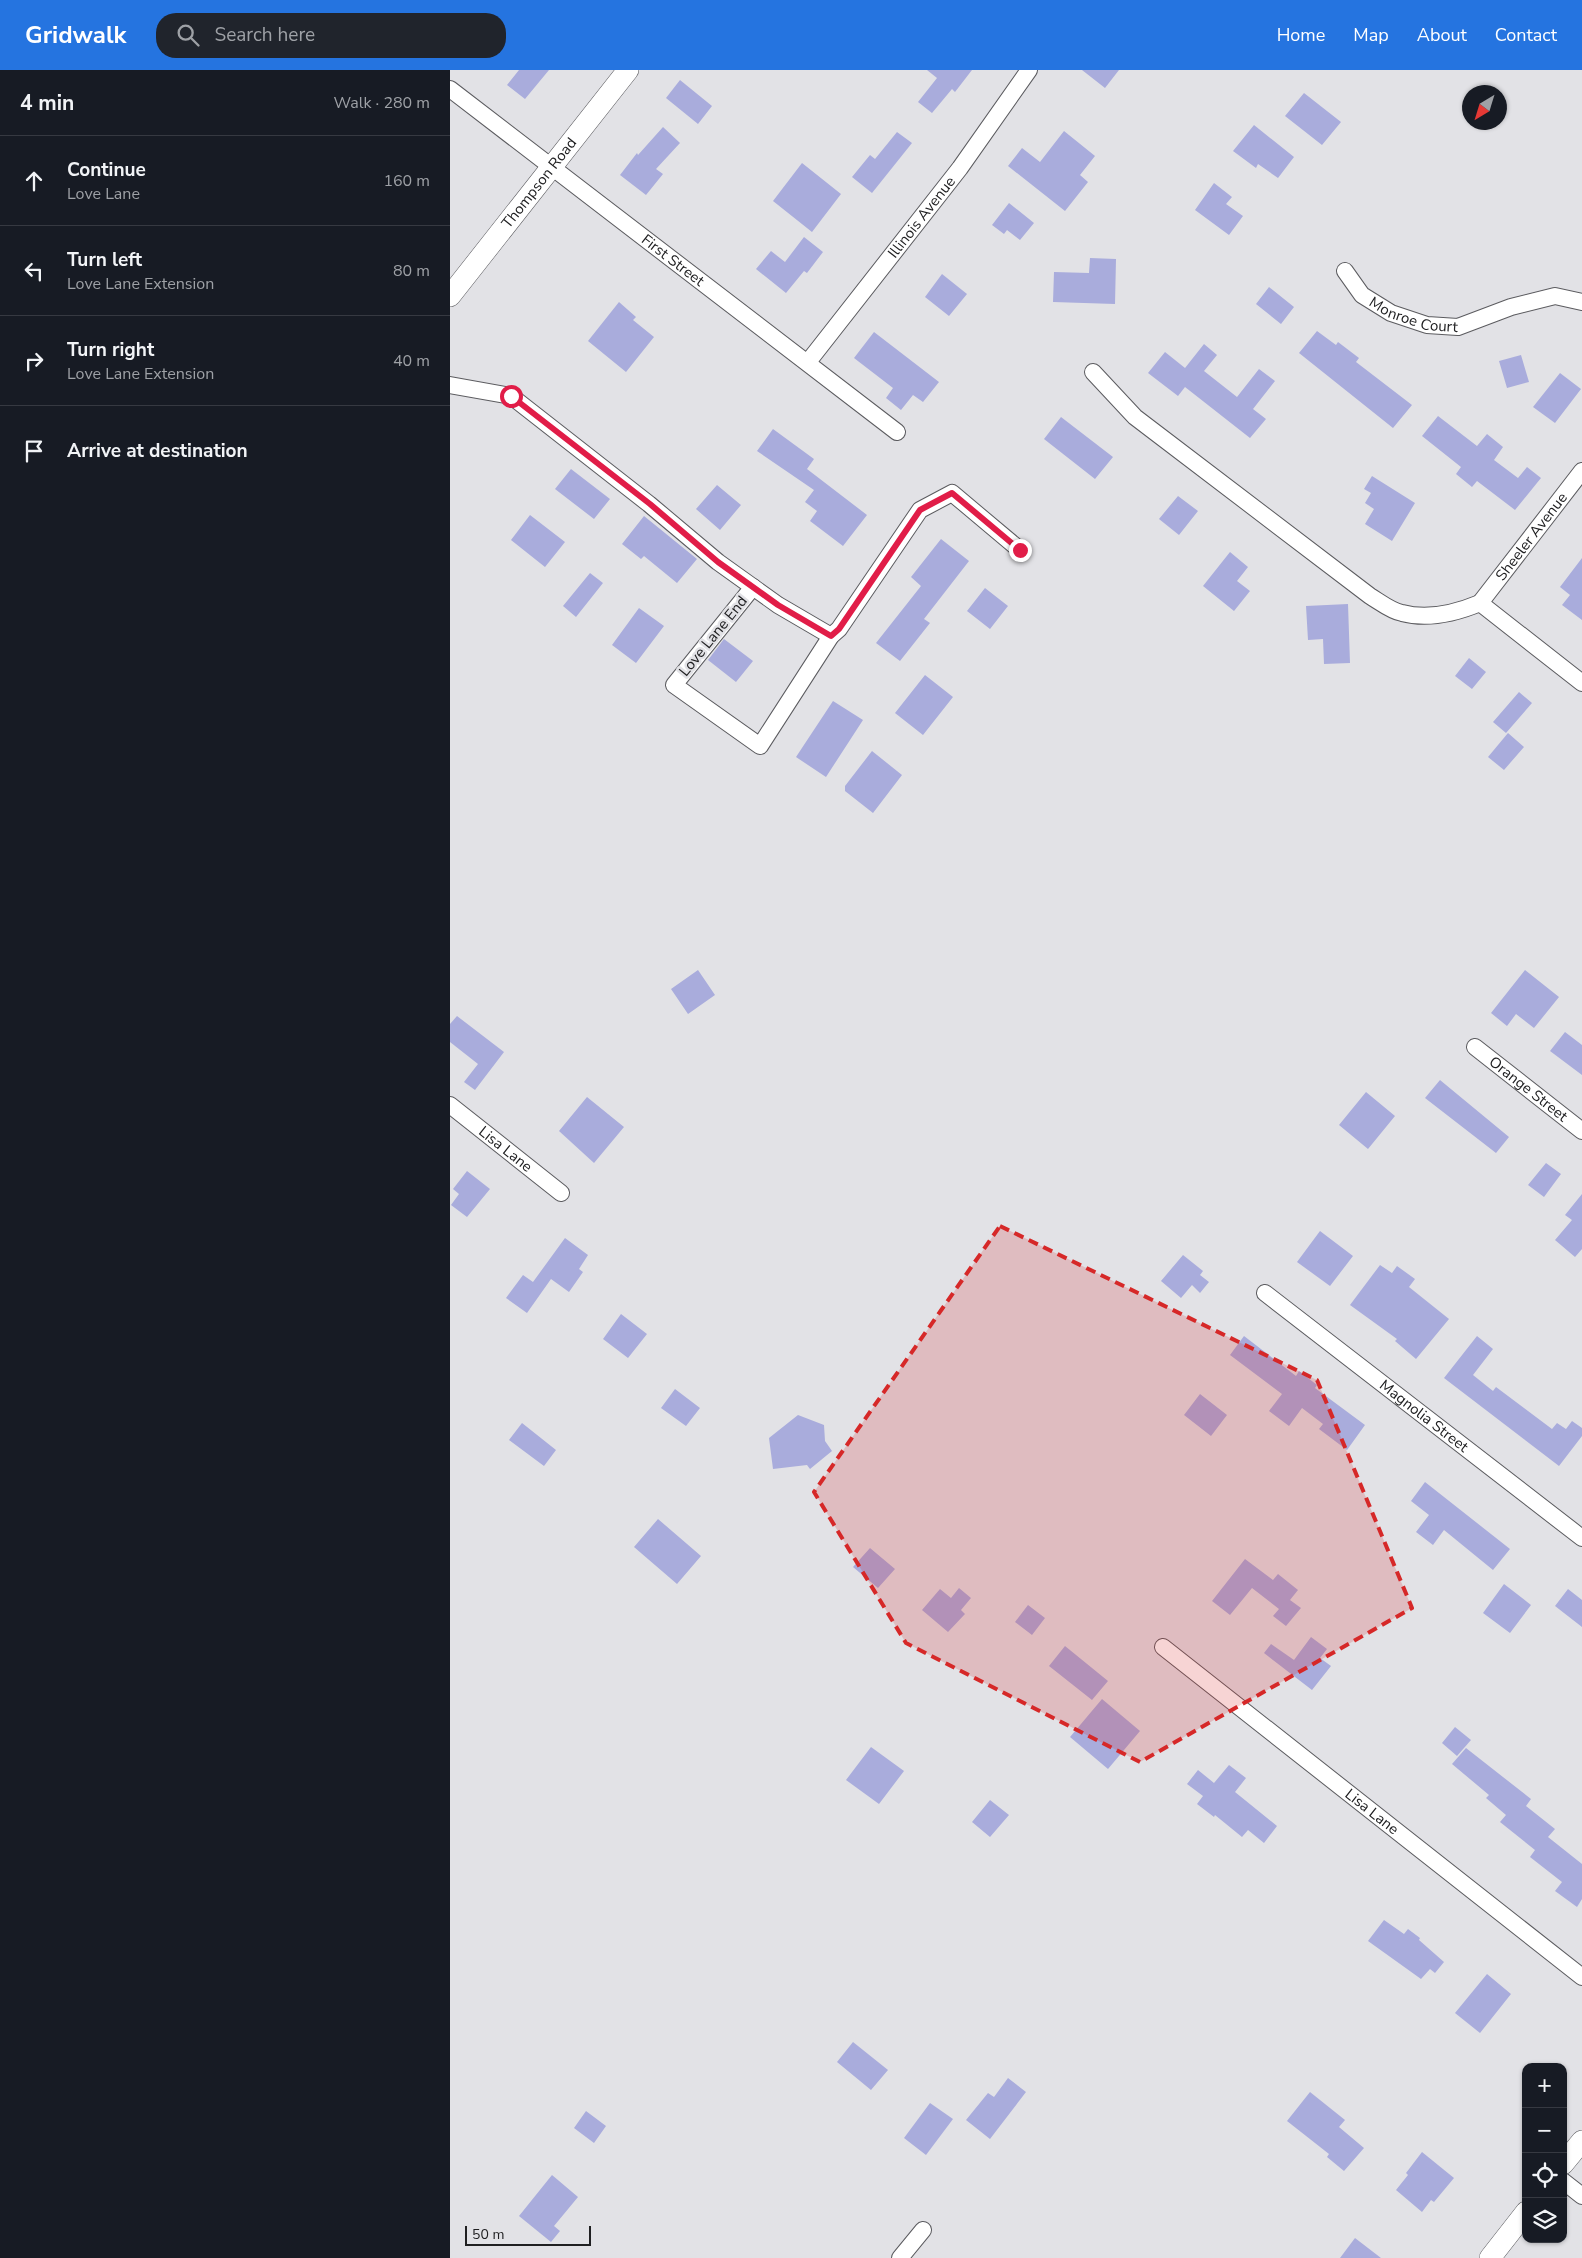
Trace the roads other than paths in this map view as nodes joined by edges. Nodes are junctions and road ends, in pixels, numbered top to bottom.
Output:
1 (628, 70) edge
2 (1029, 70) edge
3 (450, 89) edge
4 (550, 167) junction
5 (1345, 271) dead end
6 (450, 296) edge
7 (1582, 302) edge
8 (808, 362) junction
9 (1093, 372) dead end
10 (450, 385) edge
11 (897, 432) dead end
12 (1582, 471) edge
13 (1020, 550) dead end
14 (753, 587) junction
15 (1480, 603) junction
16 (831, 636) junction
17 (1582, 683) edge
18 (1474, 1048) dead end
19 (450, 1105) edge
20 (1582, 1131) edge
21 (561, 1193) dead end
22 (1265, 1294) dead end
23 (1582, 1538) edge
24 (1163, 1647) dead end
25 (1582, 1977) edge
26 (1582, 2141) edge
27 (1567, 2159) edge
28 (1567, 2184) edge
29 (1582, 2196) edge
30 (1522, 2217) edge
31 (923, 2230) dead end
32 (900, 2258) edge
33 (1490, 2258) edge

1 - 4 street, Thompson Road
2 - 8 street, Illinois Avenue
3 - 4 street, First Street
4 - 6 street, Thompson Road
4 - 8 street, First Street
5 - 7 street, Monroe Court
8 - 11 street, First Street
9 - 15 street
10 - 14 street
12 - 15 street, Sheeler Avenue
13 - 16 street
14 - 16 street
14 - 16 street, Love Lane End
15 - 17 street
18 - 20 street, Orange Street
19 - 21 street, Lisa Lane
22 - 23 street, Magnolia Street
24 - 25 street, Lisa Lane
26 - 27 street
28 - 29 street
30 - 33 street
31 - 32 street

